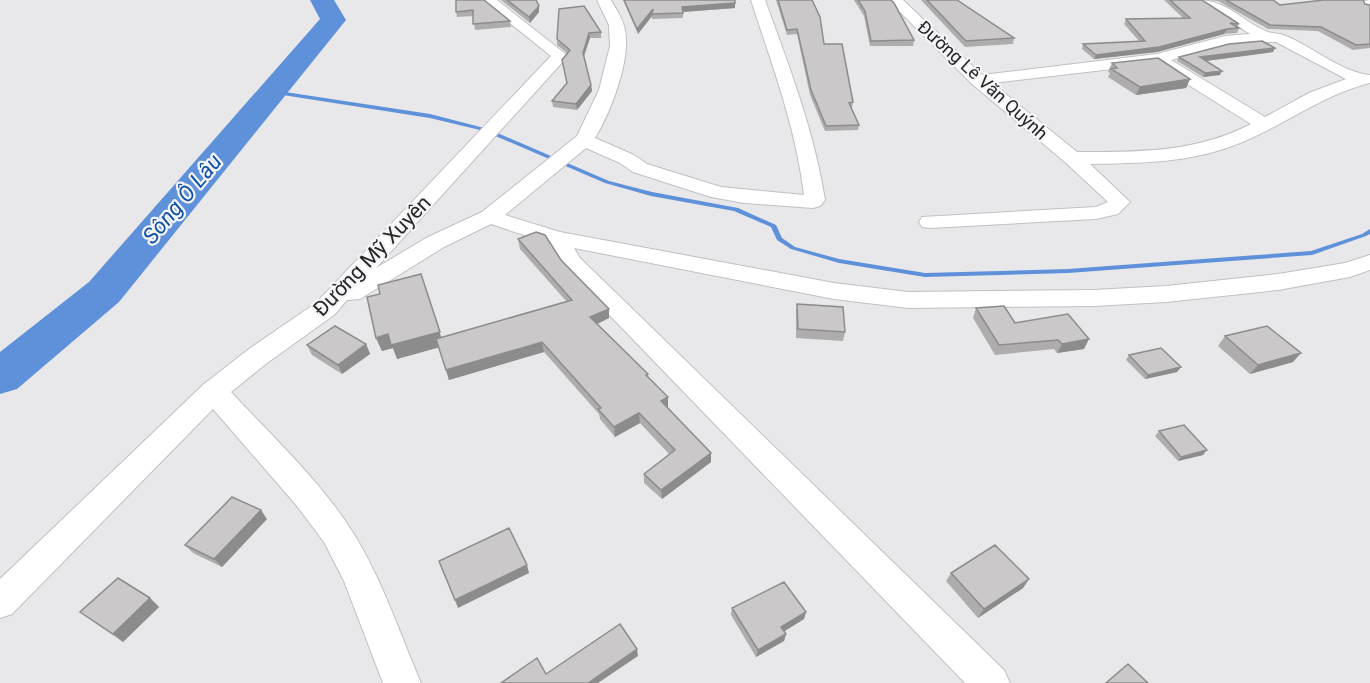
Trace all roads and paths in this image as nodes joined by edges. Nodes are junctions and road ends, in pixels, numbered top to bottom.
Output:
1 (488, 0) edge
2 (604, 0) edge
3 (758, 0) edge
4 (895, 0) edge
5 (1204, 0) edge
6 (1266, 37) junction
7 (1158, 59) junction
8 (1366, 79) edge
9 (978, 80) junction
10 (1265, 125) junction
11 (582, 142) junction
12 (1071, 158) junction
13 (490, 218) junction
14 (930, 222) dead end
15 (556, 238) junction
16 (1360, 266) edge
17 (1370, 285) edge
18 (325, 309) junction
19 (214, 391) junction
20 (0, 602) edge
21 (402, 683) edge
22 (991, 683) edge

1 - 18 street, Đường Mỹ Xuyên
2 - 11 street
3 - 11 street
4 - 9 street, Đường Lê Văn Quýnh
5 - 6 street
6 - 7 street
6 - 8 street
7 - 9 street
7 - 10 street
8 - 10 street
9 - 12 street, Đường Lê Văn Quýnh
10 - 12 street
11 - 13 street
12 - 14 street, Đường Lê Văn Quýnh
13 - 15 street
13 - 18 street
15 - 16 street
15 - 22 street
16 - 17 street
18 - 19 street, Đường Mỹ Xuyên
19 - 20 street, Đường Mỹ Xuyên
19 - 21 street

